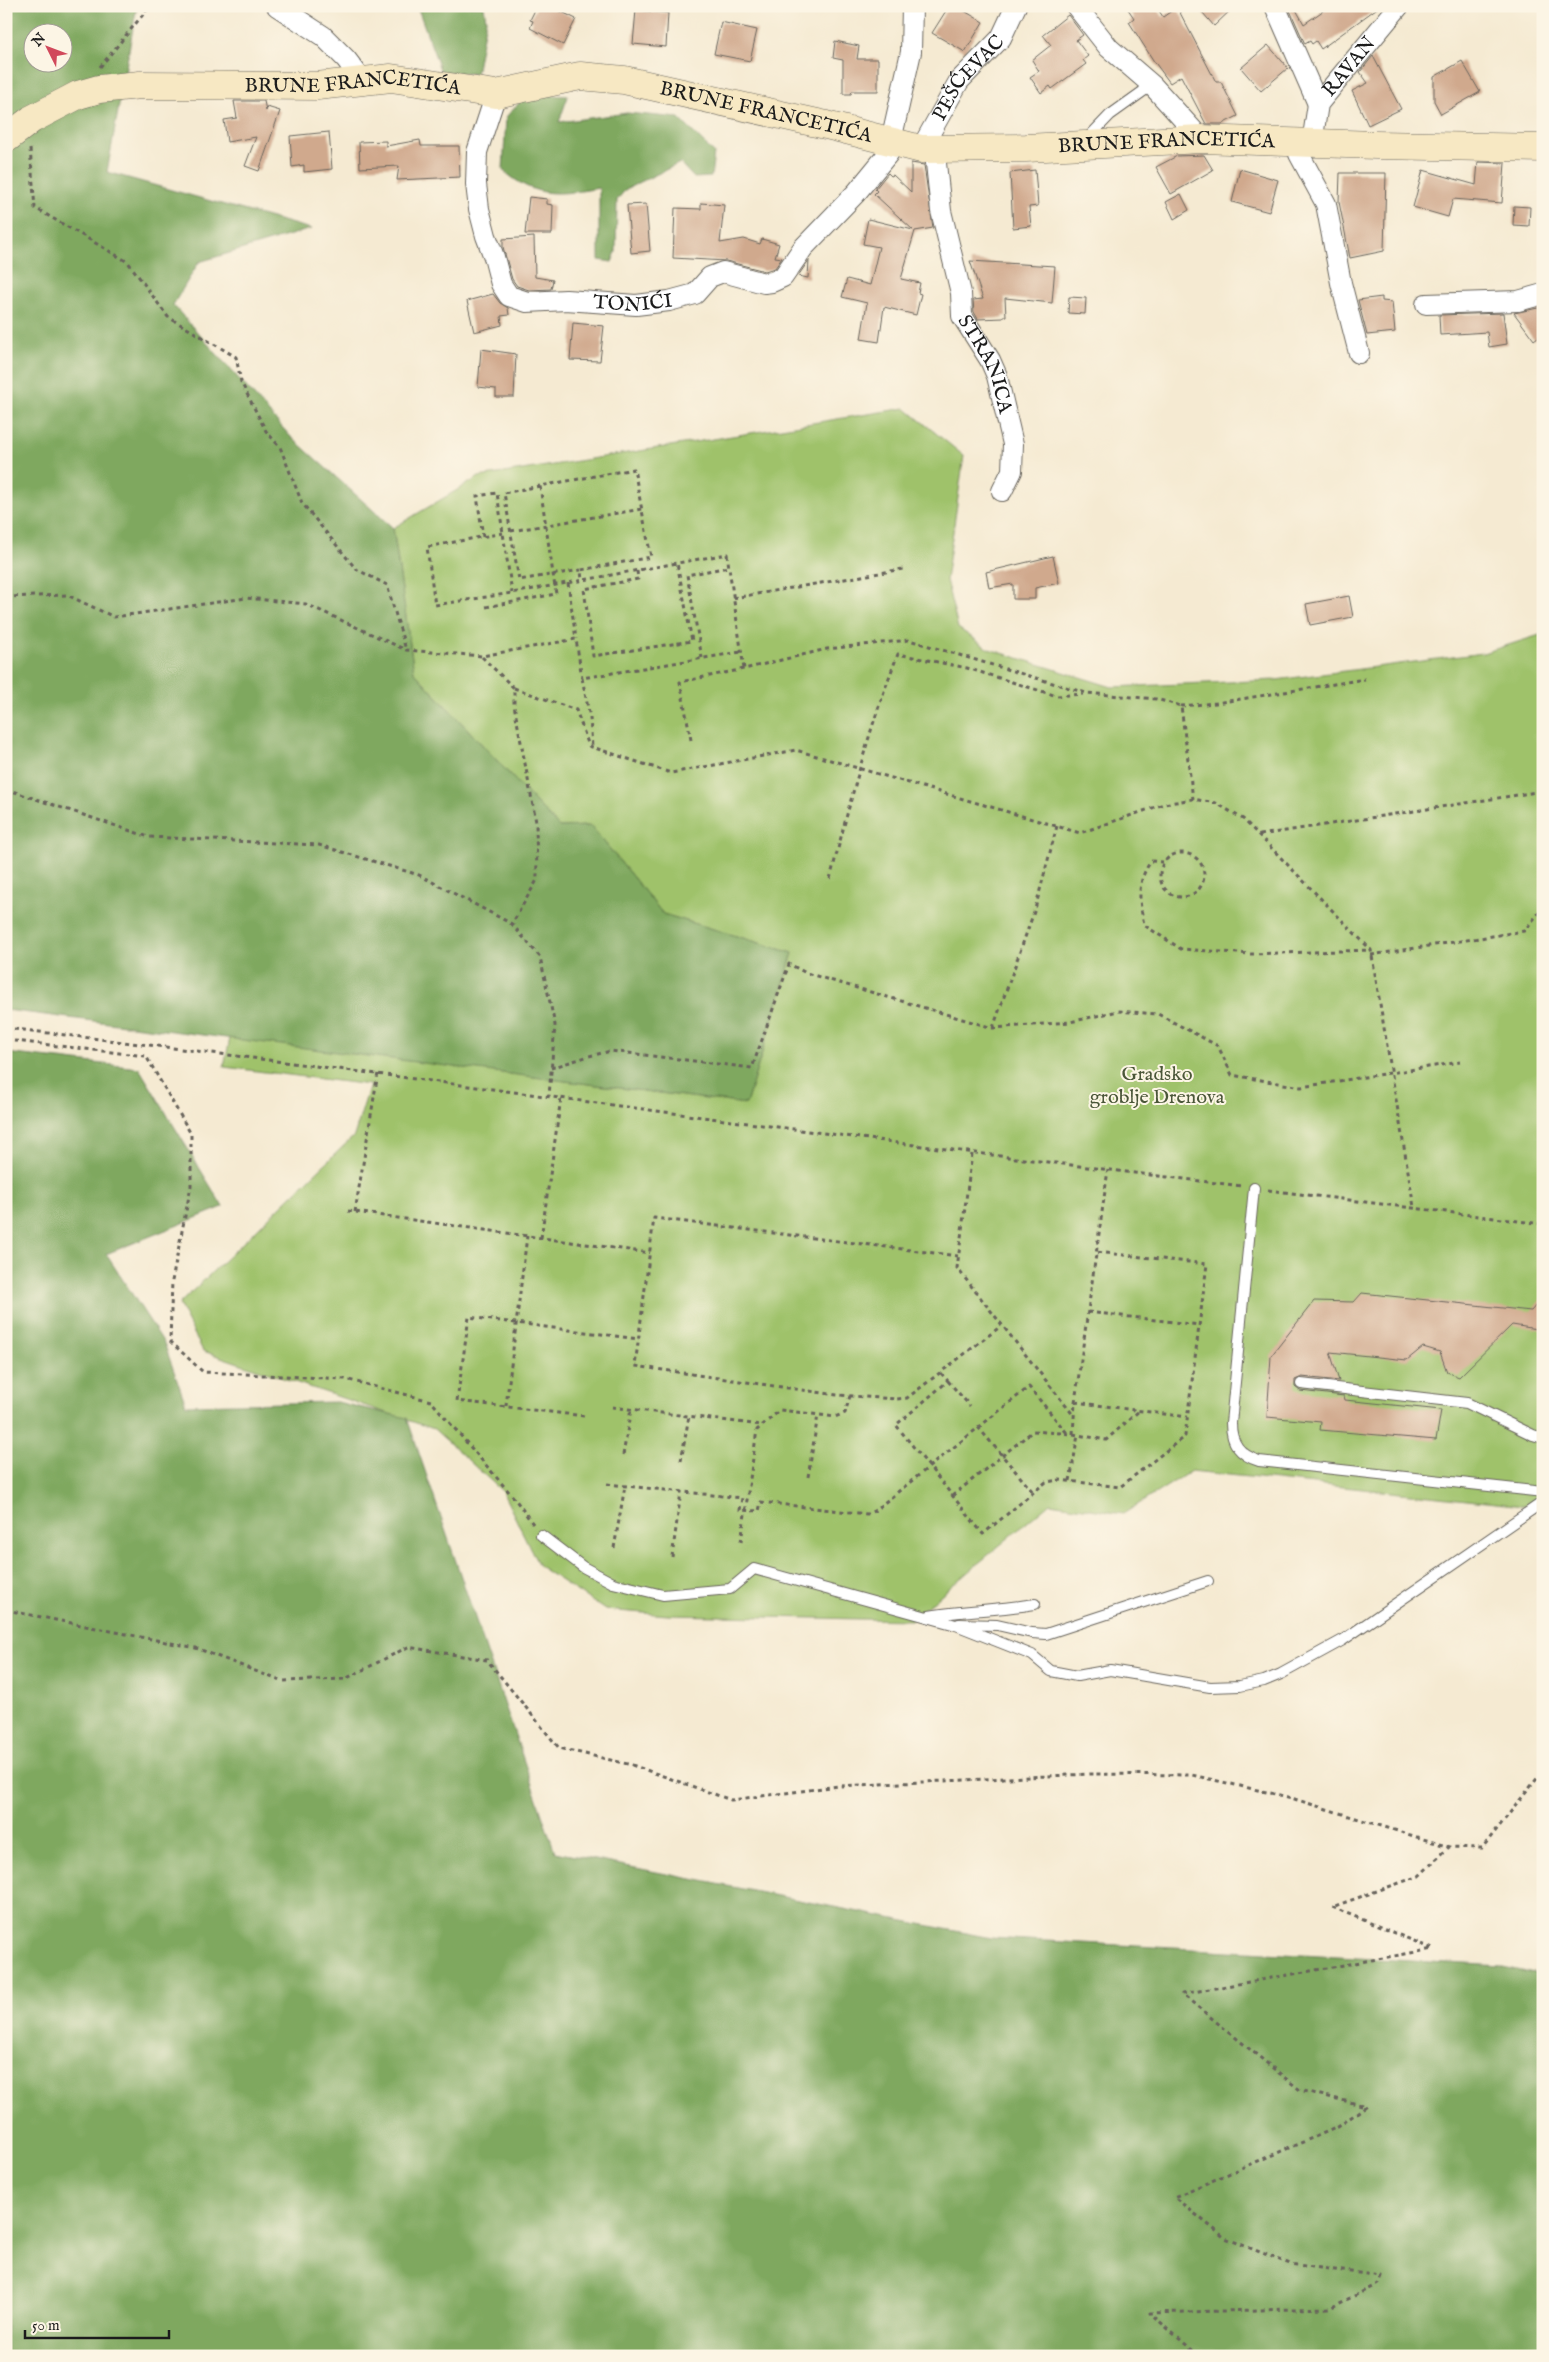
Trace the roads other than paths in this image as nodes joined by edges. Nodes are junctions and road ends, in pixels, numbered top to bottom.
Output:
1 (277, 6) edge
2 (912, 6) edge
3 (1016, 6) edge
4 (1076, 6) edge
5 (1275, 6) edge
6 (1398, 6) edge
7 (362, 80) junction
8 (1152, 85) junction
9 (496, 94) junction
10 (1318, 104) junction
11 (6, 139) edge
12 (1201, 139) junction
13 (1305, 142) junction
14 (890, 143) junction
15 (1081, 146) junction
16 (929, 148) junction
17 (1543, 148) edge
18 (1543, 294) edge
19 (1426, 304) dead end
20 (1359, 353) dead end
21 (1002, 491) dead end
22 (1254, 1188) dead end
23 (1301, 1384) dead end
24 (1543, 1438) edge
25 (1543, 1492) edge
26 (1543, 1502) edge
27 (541, 1535) road end
28 (1208, 1580) dead end
29 (1035, 1604) dead end
30 (925, 1616) junction
31 (956, 1624) junction

1 - 7 street
2 - 14 street, TONIĆI
3 - 16 street, PEŠĆEVAC
4 - 8 street
5 - 10 street, RAVAN
6 - 10 street, RAVAN
7 - 9 street, BRUNE FRANCETIĆA
7 - 11 street, BRUNE FRANCETIĆA
8 - 12 street
8 - 15 lane
9 - 14 street, BRUNE FRANCETIĆA
9 - 14 street, TONIĆI
10 - 13 street, RAVAN
12 - 13 street, BRUNE FRANCETIĆA
12 - 15 street, BRUNE FRANCETIĆA
13 - 17 street, BRUNE FRANCETIĆA
13 - 20 street
14 - 16 street, BRUNE FRANCETIĆA
15 - 16 street, BRUNE FRANCETIĆA
16 - 21 street, STRANICA
18 - 19 street
22 - 25 lane
23 - 24 lane
26 - 31 lane
27 - 30 lane
28 - 31 lane
29 - 30 lane
30 - 31 lane

